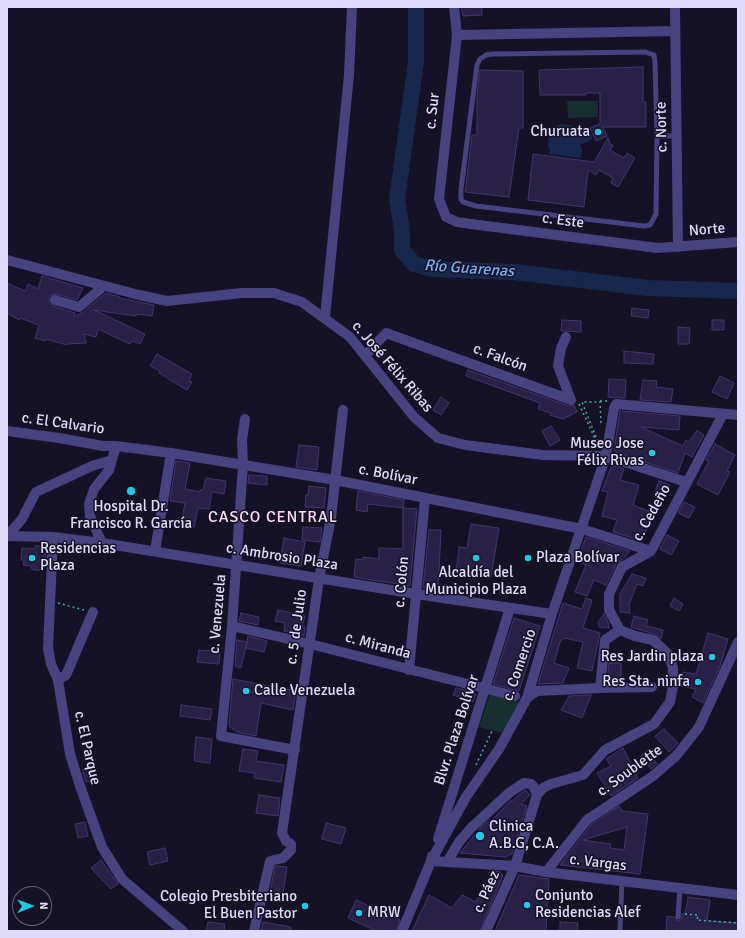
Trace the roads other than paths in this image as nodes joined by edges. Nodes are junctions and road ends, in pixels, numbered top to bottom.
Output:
1 (352, 7) edge
2 (454, 7) edge
3 (675, 7) edge
4 (675, 31) junction
5 (457, 35) junction
6 (657, 136) junction
7 (677, 136) junction
8 (446, 217) joint
9 (738, 242) edge
10 (678, 247) junction
11 (7, 260) edge
12 (104, 286) junction
13 (55, 300) dead end
14 (325, 317) junction
15 (566, 337) dead end
16 (365, 356) junction
17 (343, 410) dead end
18 (723, 414) junction
19 (738, 415) edge
20 (245, 419) dead end
21 (7, 431) edge
22 (116, 446) junction
23 (171, 453) junction
24 (606, 456) junction
25 (112, 460) junction
26 (243, 465) junction
27 (335, 480) junction
28 (686, 482) junction
29 (425, 498) junction
30 (582, 529) junction
31 (7, 536) edge
32 (53, 537) junction
33 (102, 543) junction
34 (155, 551) junction
35 (651, 551) junction
36 (237, 565) junction
37 (319, 578) junction
38 (416, 594) junction
39 (510, 608) junction
40 (93, 612) road end
41 (552, 614) junction
42 (232, 626) junction
43 (620, 630) junction
44 (738, 642) edge
45 (310, 644) junction
46 (409, 670) junction
47 (58, 680) junction
48 (652, 687) dead end
49 (600, 688) junction
50 (486, 689) junction
51 (515, 696) dead end
52 (527, 698) junction
53 (295, 750) junction
54 (537, 795) junction
55 (431, 861) junction
56 (447, 862) junction
57 (515, 866) junction
58 (546, 872) junction
59 (622, 880) junction
60 (680, 888) junction
61 (738, 895) edge
62 (678, 917) road end
63 (183, 931) edge
64 (254, 931) edge
65 (402, 931) edge
66 (486, 931) edge
67 (620, 931) edge

1 - 14 street
2 - 5 street, c. Sur
3 - 4 street, c. Norte
4 - 5 street
4 - 7 street, c. Norte
5 - 8 street, c. Sur
6 - 6 lane
6 - 7 lane
7 - 10 street, c. Norte
8 - 10 street, c. Este
9 - 10 street, Norte
11 - 12 street, c. José Félix Ribas
12 - 13 street
12 - 14 street, c. José Félix Ribas
14 - 16 street, c. José Félix Ribas
15 - 16 street, c. Falcón
16 - 24 street, c. José Félix Ribas
17 - 27 street, c. 5 de Julio
18 - 19 street
18 - 24 street, c. Comercio
18 - 28 street, c. Cedeño
20 - 26 street, c. Venezuela
21 - 22 street, c. El Calvario
22 - 23 street, c. Bolívar
22 - 25 street
23 - 26 street, c. Bolívar
23 - 34 street
24 - 28 street, c. José Félix Ribas
24 - 30 street, c. Comercio
25 - 31 street
25 - 33 street
26 - 27 street, c. Bolívar
26 - 36 street, c. Venezuela
27 - 29 street, c. Bolívar
27 - 37 street, c. 5 de Julio
28 - 35 street, c. Cedeño
29 - 30 street, c. Bolívar
29 - 38 street, c. Colón
30 - 35 street, c. Bolívar
30 - 41 street, c. Comercio
31 - 32 street, c. Ambrosio Plaza
32 - 33 street, c. Ambrosio Plaza
32 - 47 street, c. El Parque
33 - 34 street, c. Ambrosio Plaza
34 - 36 street, c. Ambrosio Plaza
35 - 43 street, c. Cedeño
36 - 37 street, c. Ambrosio Plaza
36 - 42 street, c. Venezuela
37 - 38 street, c. Ambrosio Plaza
37 - 45 street, c. 5 de Julio
38 - 39 street, c. Ambrosio Plaza
38 - 46 street, c. Colón
39 - 41 street, c. Ambrosio Plaza
39 - 50 street, Blvr. Plaza Bolívar
40 - 47 street
41 - 52 street, c. Comercio
42 - 45 street, c. Miranda
42 - 53 street, c. Venezuela
43 - 49 street
43 - 54 street
44 - 58 street, c. Soublette
45 - 46 street, c. Miranda
45 - 53 street, c. 5 de Julio
46 - 50 street, c. Miranda
47 - 63 street, c. El Parque
48 - 49 street
49 - 52 street
50 - 51 street, c. Miranda
50 - 55 street, Blvr. Plaza Bolívar
52 - 55 street, c. Comercio
53 - 64 street, c. 5 de Julio
54 - 56 street
54 - 57 street
55 - 56 street, c. Vargas
55 - 65 street, c. Comercio
56 - 57 street, c. Vargas
57 - 58 street, c. Vargas
57 - 66 street, c. Páez
58 - 59 street, c. Vargas
59 - 60 street, c. Vargas
59 - 67 lane
60 - 61 street, c. Vargas
60 - 62 lane

